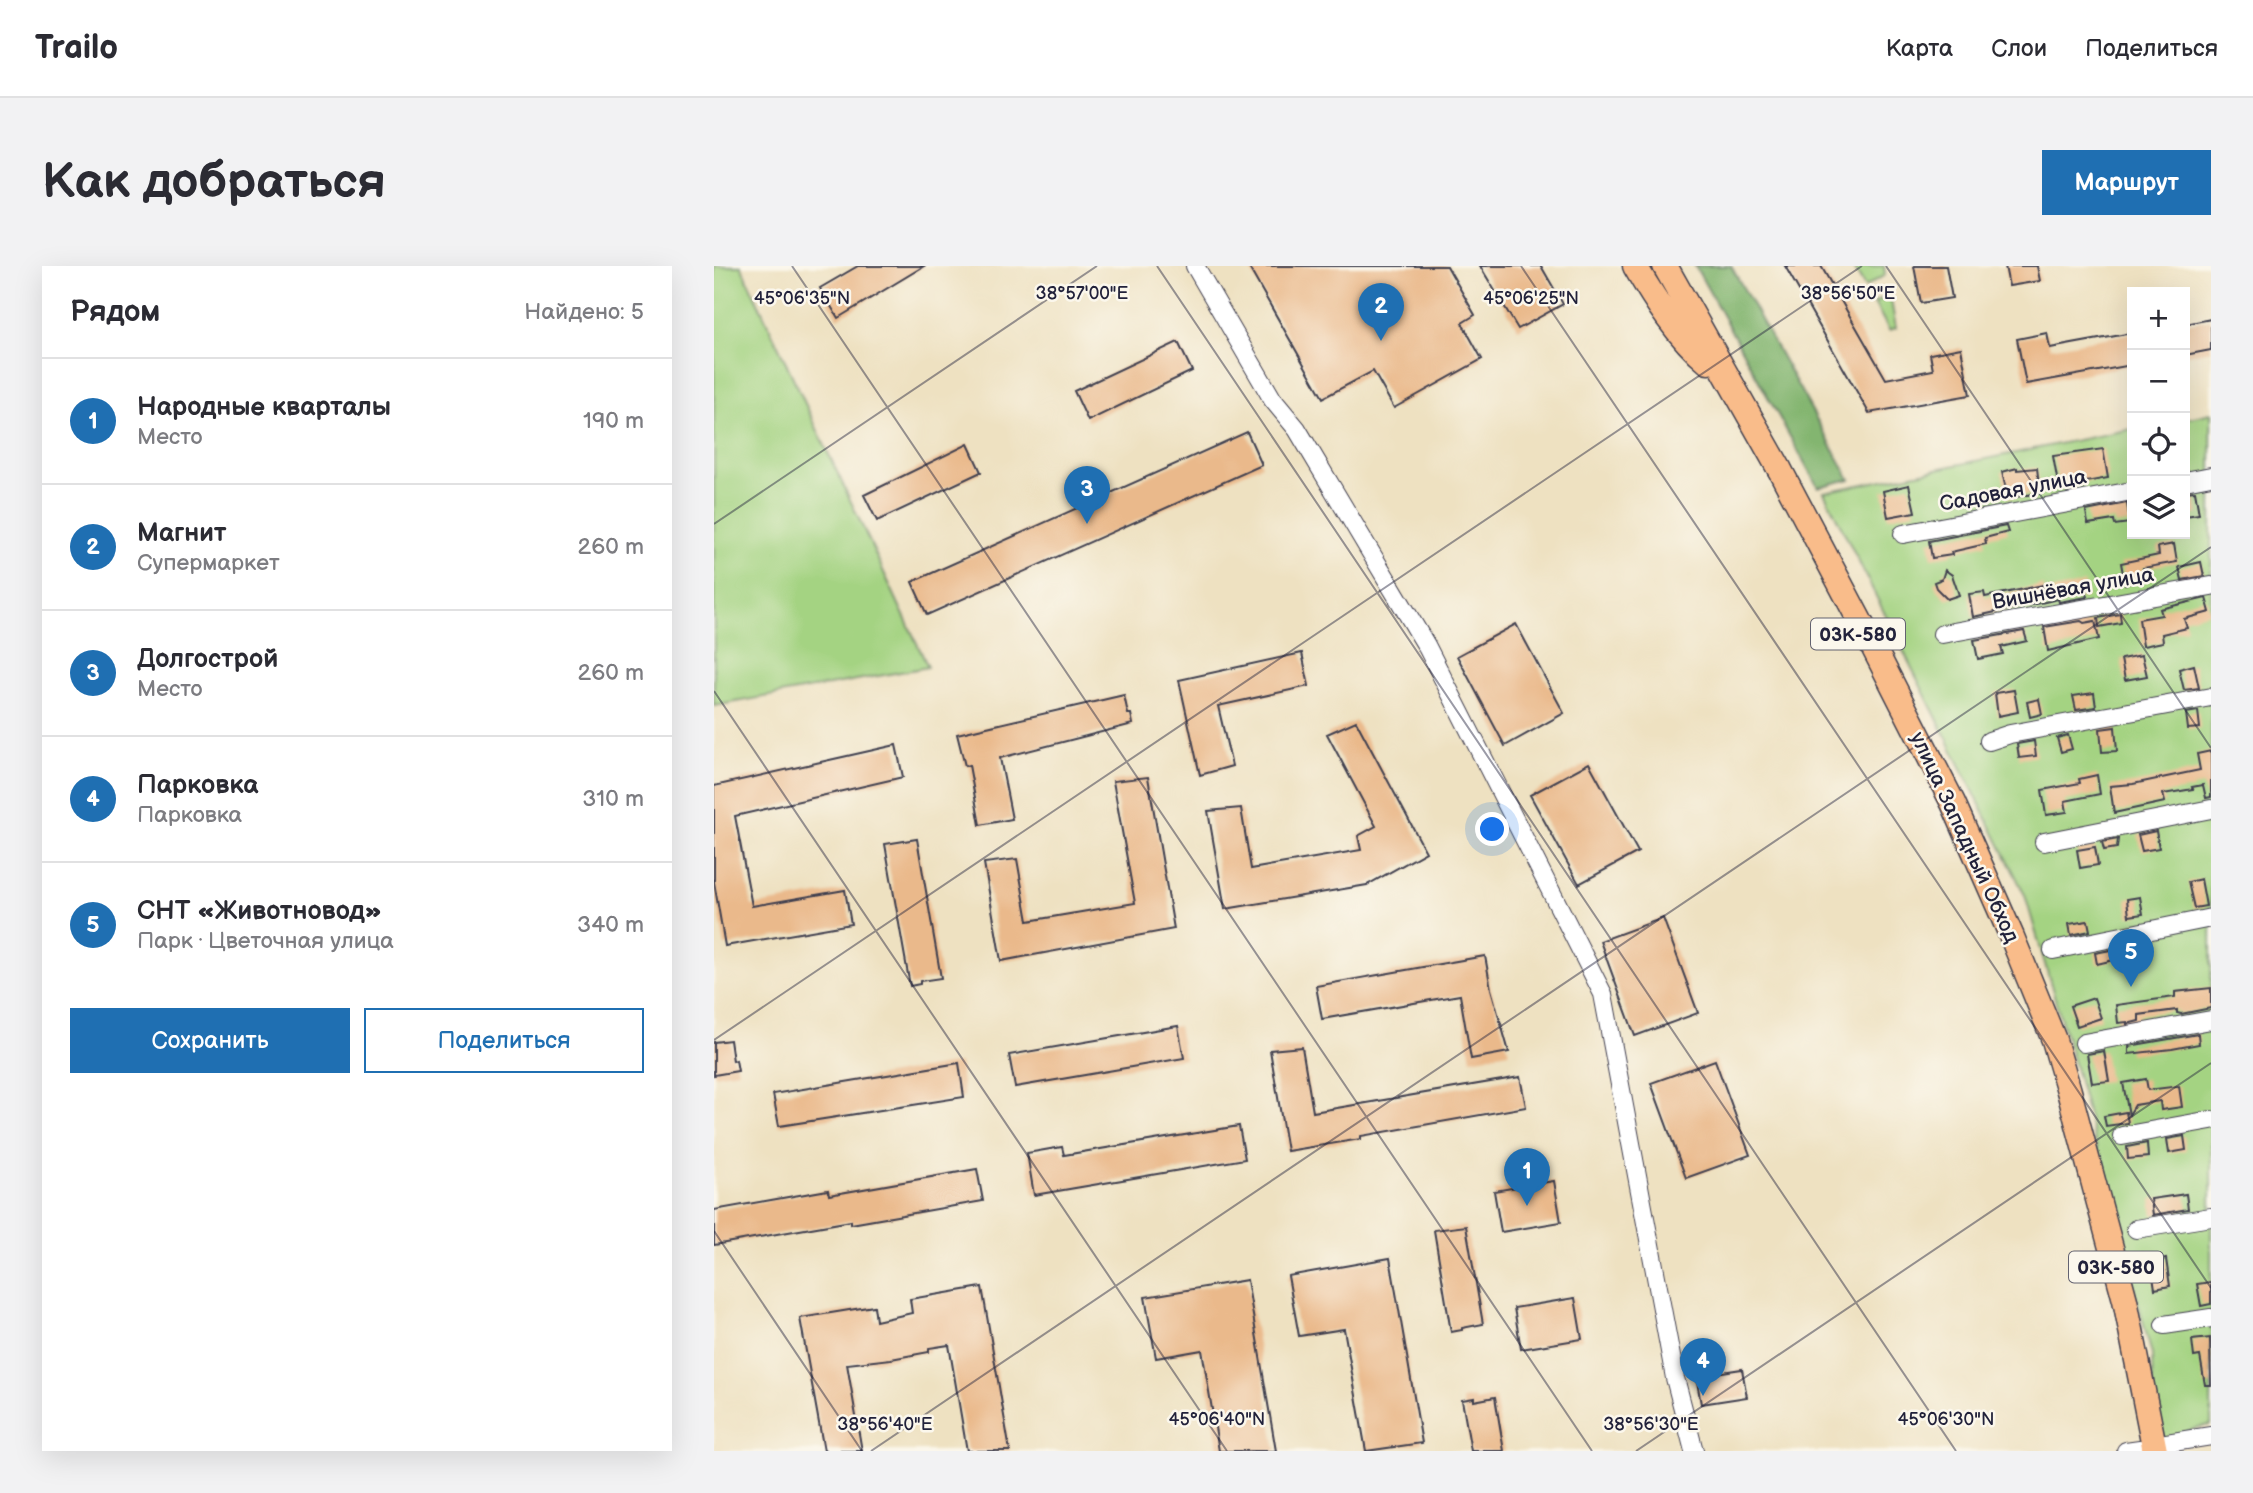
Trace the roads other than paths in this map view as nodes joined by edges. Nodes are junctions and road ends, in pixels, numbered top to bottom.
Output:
1 (1195, 266) edge
2 (1635, 266) edge
3 (1653, 266) edge
4 (1665, 266) edge
5 (1708, 362) junction
6 (2211, 476) edge
7 (2190, 480) edge
8 (2127, 492) edge
9 (1903, 534) dead end
10 (2211, 586) edge
11 (1942, 634) dead end
12 (2211, 697) edge
13 (1989, 741) dead end
14 (2211, 809) edge
15 (2044, 842) dead end
16 (2211, 918) edge
17 (2053, 950) dead end
18 (2211, 1020) edge
19 (2084, 1043) dead end
20 (2211, 1120) edge
21 (2122, 1136) dead end
22 (2211, 1217) edge
23 (2136, 1229) dead end
24 (2211, 1318) edge
25 (2164, 1325) dead end
26 (2211, 1436) edge
27 (2143, 1449) edge
28 (1694, 1451) edge

1 - 28 street
2 - 5 highway
3 - 5 highway, улица Западный Обход / 03К-580
4 - 27 highway, улица Западный Обход / 03К-580
5 - 27 highway, улица Западный Обход / 03К-580
6 - 7 street
8 - 9 street, Садовая улица
10 - 11 street, Вишнёвая улица
12 - 13 street
14 - 15 street
16 - 17 street
18 - 19 street
20 - 21 street
22 - 23 street
24 - 25 street
26 - 27 street

